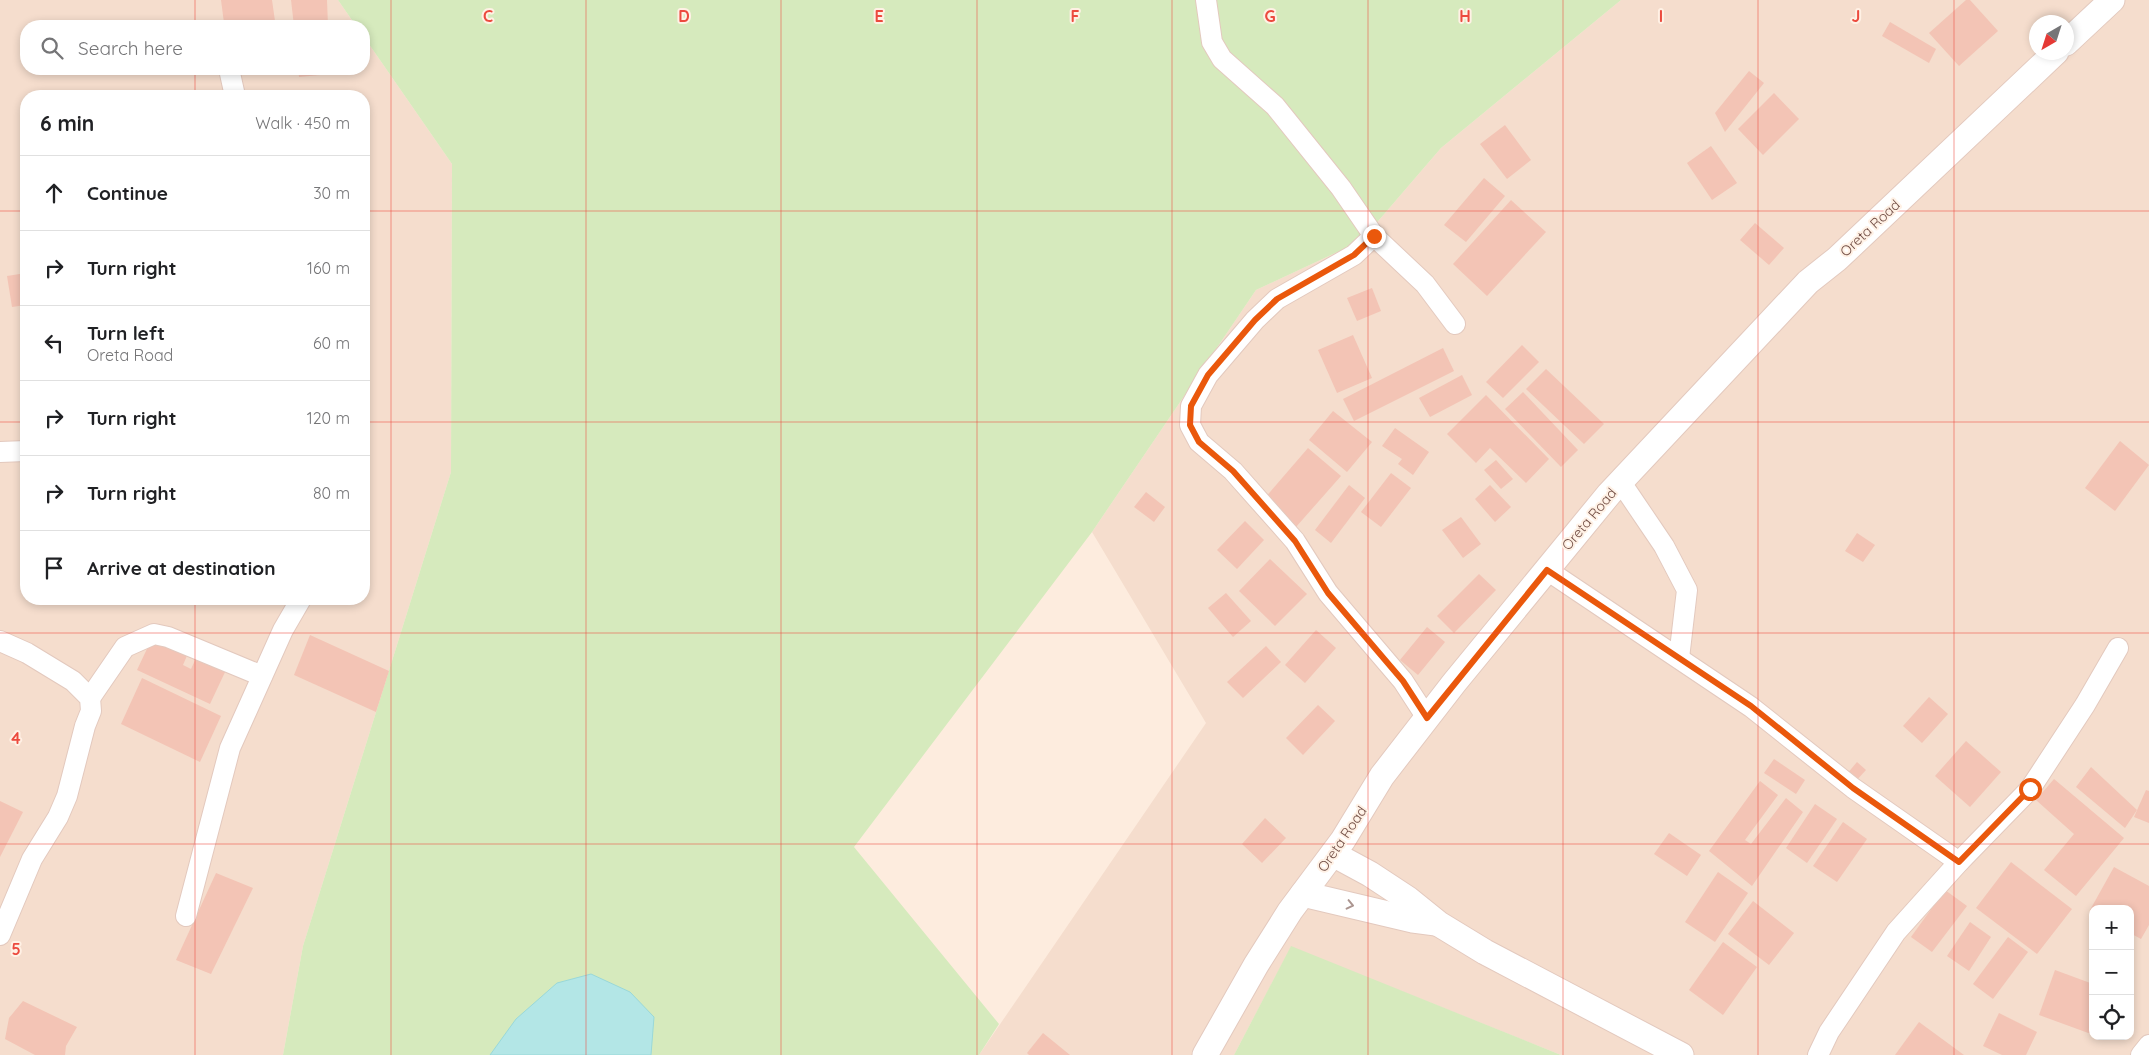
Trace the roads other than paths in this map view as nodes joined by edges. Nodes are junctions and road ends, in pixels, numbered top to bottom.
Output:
1 (1206, 0) edge
2 (2112, 0) edge
3 (2074, 36) edge
4 (2048, 60) edge
5 (230, 75) edge
6 (234, 90) edge
7 (1374, 236) junction
8 (1455, 324) dead end
9 (20, 451) edge
10 (0, 452) edge
11 (1620, 481) junction
12 (1547, 570) junction
13 (298, 605) edge
14 (0, 640) edge
15 (2118, 648) dead end
16 (1679, 658) junction
17 (262, 676) junction
18 (90, 698) junction
19 (1427, 718) junction
20 (1332, 854) junction
21 (1959, 862) junction
22 (1303, 894) junction
23 (186, 916) dead end
24 (1439, 924) junction
25 (0, 935) edge
26 (2149, 1045) edge
27 (1206, 1055) edge
28 (1681, 1055) edge
29 (1818, 1055) edge
30 (2141, 1055) edge

1 - 7 street
2 - 3 street
4 - 11 street, Oreta Road
5 - 6 street
7 - 8 street
7 - 19 street
9 - 10 street
11 - 12 street, Oreta Road
11 - 16 street
12 - 16 street
12 - 19 street, Oreta Road
13 - 17 street
14 - 18 street
15 - 21 street
16 - 21 street
17 - 18 street
17 - 23 street
18 - 25 street
19 - 20 street, Oreta Road
20 - 22 street, Oreta Road
20 - 24 street
21 - 29 street
22 -> 24 street
22 - 27 street, Oreta Road
24 - 28 street
26 - 30 street

